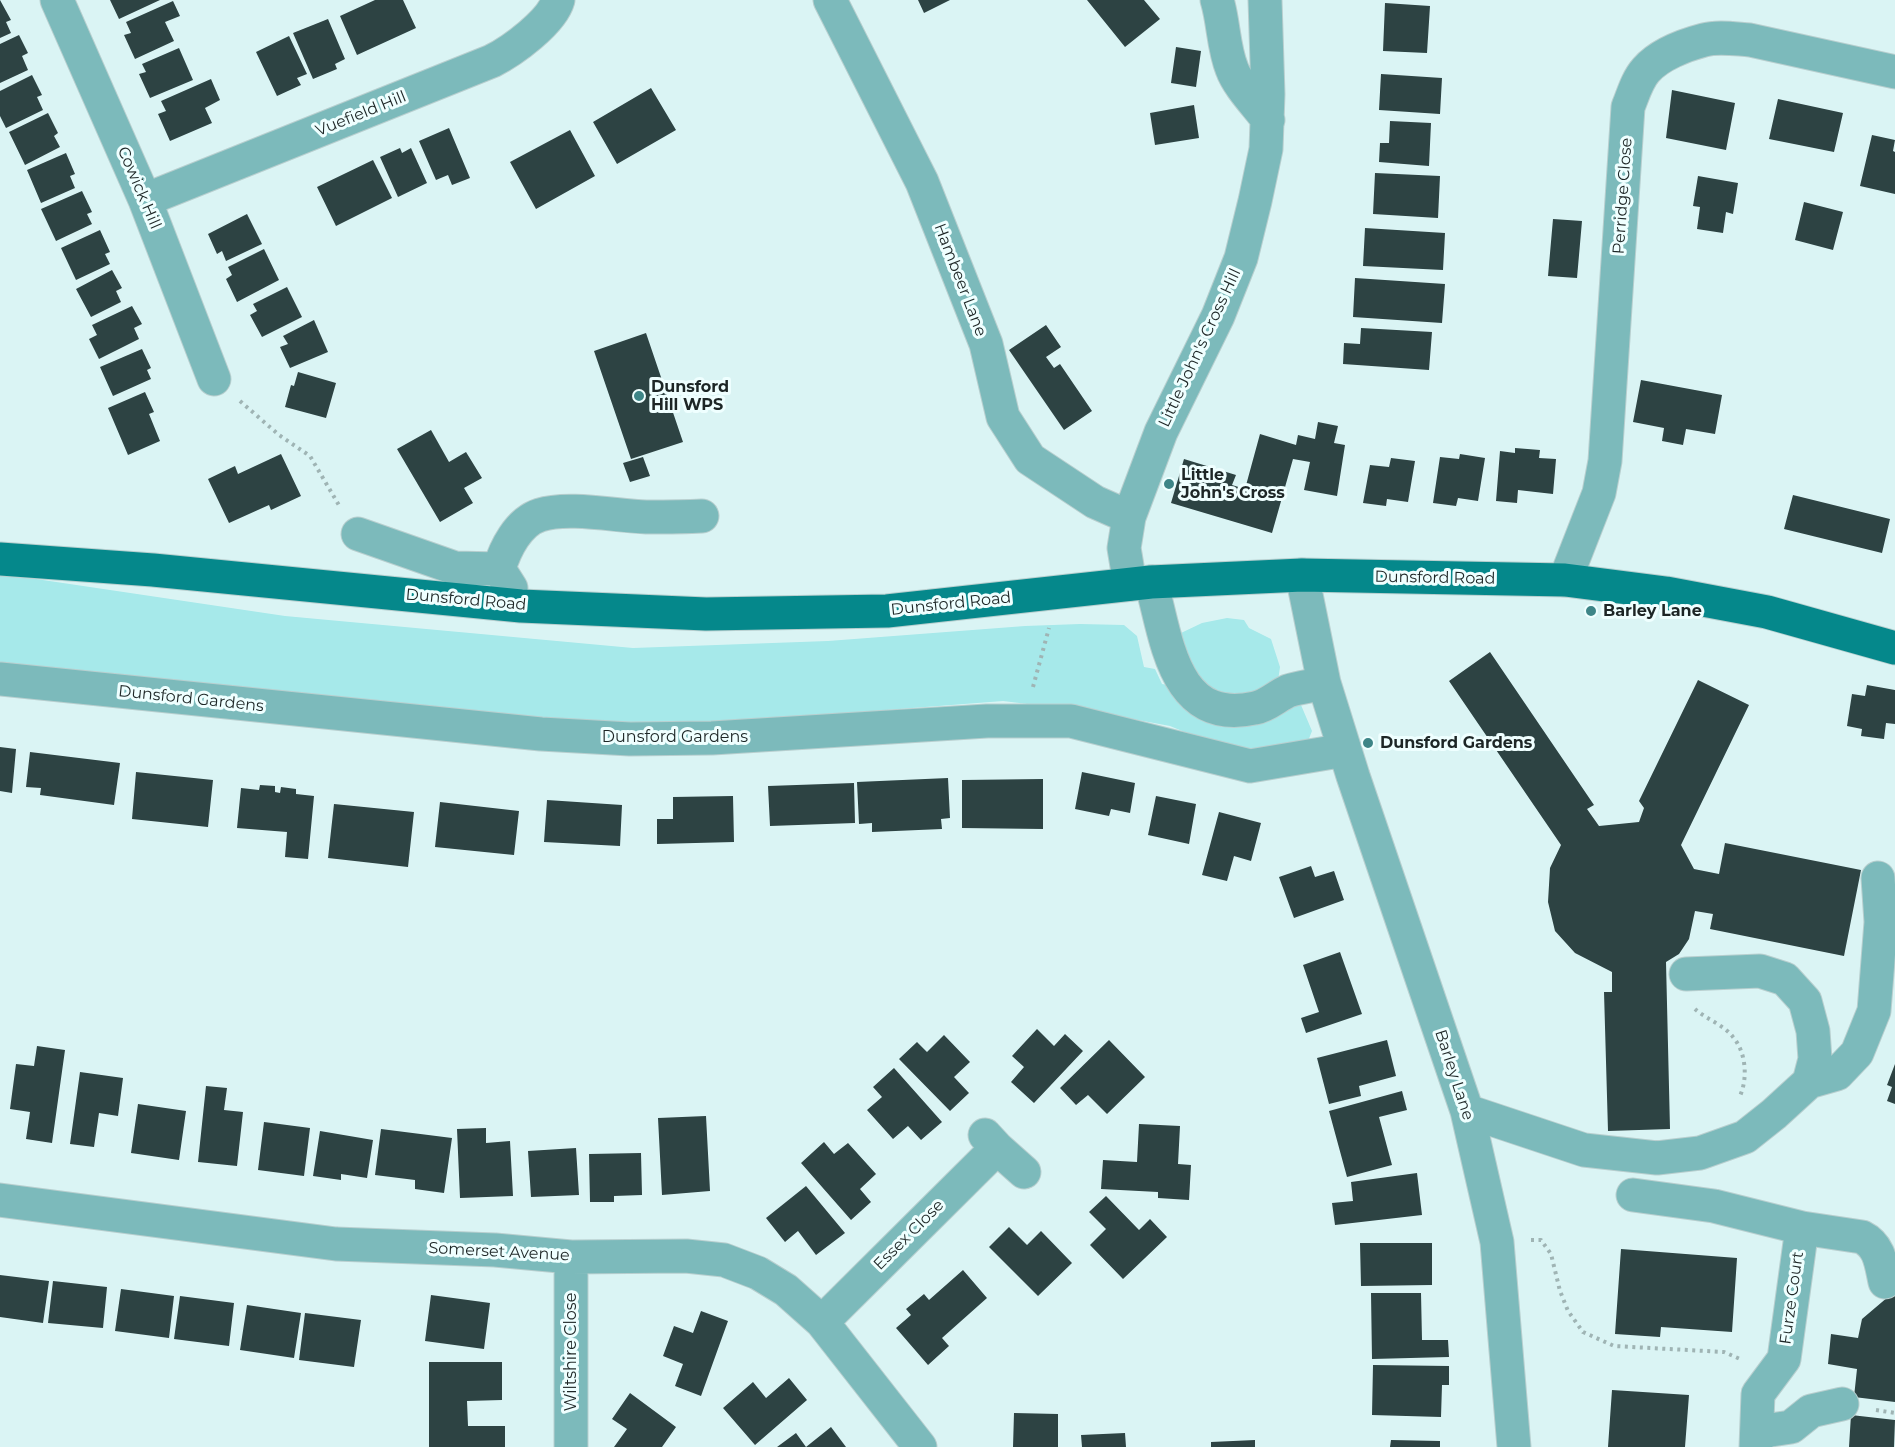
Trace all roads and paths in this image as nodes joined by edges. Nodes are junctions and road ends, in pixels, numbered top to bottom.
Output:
1 (57, 0) edge
2 (558, 0) edge
3 (830, 0) edge
4 (1216, 0) edge
5 (1265, 0) edge
6 (1895, 72) edge
7 (1268, 120) junction
8 (145, 200) junction
9 (214, 379) joint
10 (702, 516) dead end
11 (1129, 517) junction
12 (358, 534) joint
13 (0, 559) edge
14 (499, 569) junction
15 (1302, 575) junction
16 (1565, 580) junction
17 (1141, 583) junction
18 (1048, 593) junction
19 (521, 606) junction
20 (1895, 648) edge
21 (0, 679) edge
22 (1324, 683) junction
23 (1028, 720) junction
24 (1345, 750) junction
25 (1878, 878) dead end
26 (1686, 974) joint
27 (1809, 1082) junction
28 (1739, 1099) dead end
29 (1467, 1111) junction
30 (1024, 1172) dead end
31 (1633, 1196) dead end
32 (0, 1200) edge
33 (1802, 1228) junction
34 (1541, 1240) dead end
35 (571, 1257) junction
36 (1885, 1282) dead end
37 (822, 1322) junction
38 (1774, 1374) junction
39 (1842, 1404) dead end
40 (1756, 1439) edge
41 (571, 1447) edge
42 (920, 1447) edge
43 (1514, 1447) edge

1 - 8 street, Cowick Hill
2 - 8 street, Vuefield Hill
3 - 11 street, Hambeer Lane
4 - 7 street
5 - 7 street, Little John's Cross Hill
6 - 16 street, Perridge Close
7 - 11 street, Little John's Cross Hill
8 - 9 street, Cowick Hill
9 - 12 path
10 - 14 street
11 - 17 street, Little John's Cross Hill
12 - 14 street
13 - 19 main road, Dunsford Road
14 - 19 street
15 - 16 main road, Dunsford Road
15 - 17 main road, Dunsford Road
15 - 22 street, Barley Lane
16 - 20 main road, Dunsford Road
17 - 18 main road, Dunsford Road
17 - 22 street, Little John's Cross Hill
18 - 19 main road, Dunsford Road
18 - 23 path
21 - 23 street, Dunsford Gardens
22 - 24 street, Barley Lane
23 - 24 street, Dunsford Gardens
24 - 29 street, Barley Lane
25 - 27 street
26 - 27 street
26 - 28 path
27 - 29 street
29 - 43 street, Barley Lane
30 - 37 street, Essex Close
31 - 33 street, Furze Court
32 - 35 street, Somerset Avenue
33 - 36 street, Furze Court
33 - 38 street, Furze Court
34 - 38 path
35 - 37 street, Somerset Avenue
35 - 41 street, Wiltshire Close
37 - 42 street, Somerset Avenue
38 - 40 street, Furze Court
39 - 40 street, Furze Court

